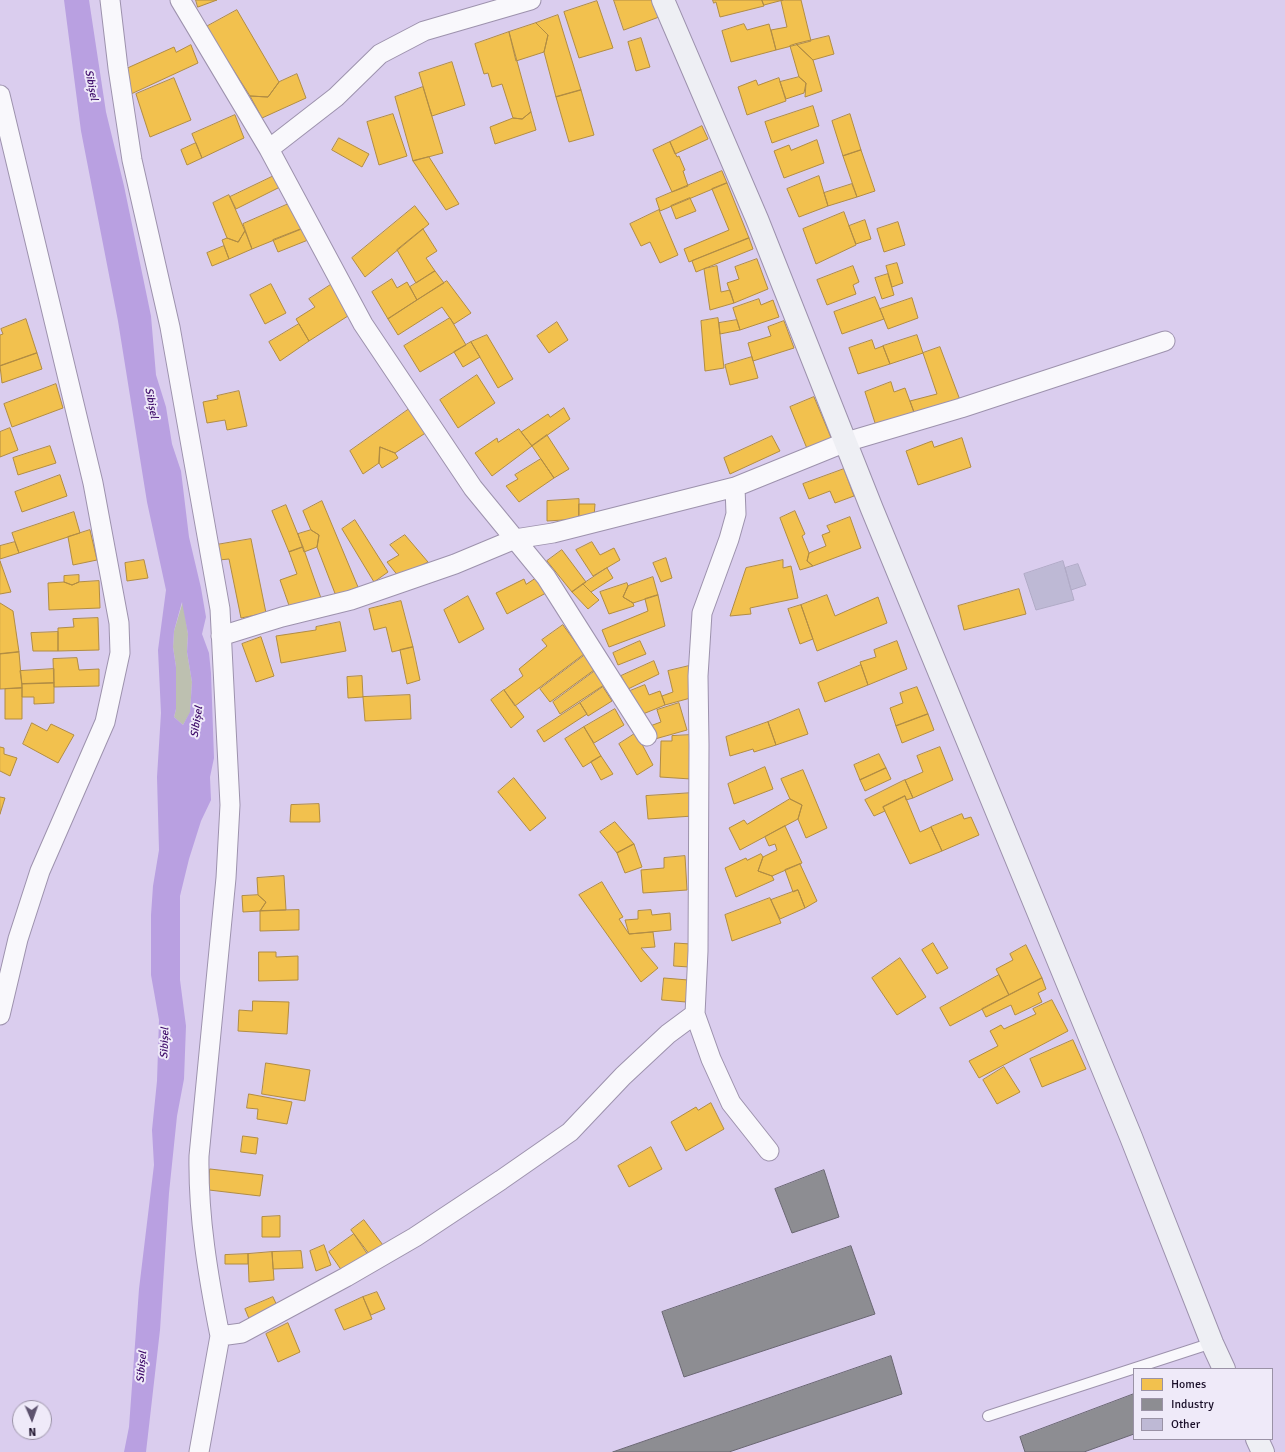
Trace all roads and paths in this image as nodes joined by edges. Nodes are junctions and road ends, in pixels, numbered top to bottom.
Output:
1 (110, 0) edge
2 (180, 0) edge
3 (531, 0) edge
4 (663, 0) edge
5 (0, 95) edge
6 (269, 149) junction
7 (1165, 340) dead end
8 (846, 442) junction
9 (735, 487) junction
10 (515, 539) junction
11 (220, 636) junction
12 (647, 736) dead end
13 (695, 1014) junction
14 (0, 1015) edge
15 (769, 1151) dead end
16 (220, 1336) junction
17 (1212, 1343) junction
18 (1135, 1368) edge
19 (1224, 1368) edge
20 (1133, 1369) edge
21 (988, 1416) dead end
22 (1257, 1440) edge
23 (198, 1452) edge
24 (1263, 1452) edge

1 - 11 street
2 - 6 street
3 - 6 street
4 - 8 main road
5 - 14 street
6 - 10 street
7 - 8 street
8 - 9 street
8 - 17 main road
9 - 10 street
9 - 13 street
10 - 11 street
10 - 12 street
11 - 16 street
13 - 15 street
13 - 16 street
16 - 23 street
17 - 18 lane
17 - 19 main road
20 - 21 lane
22 - 24 main road

